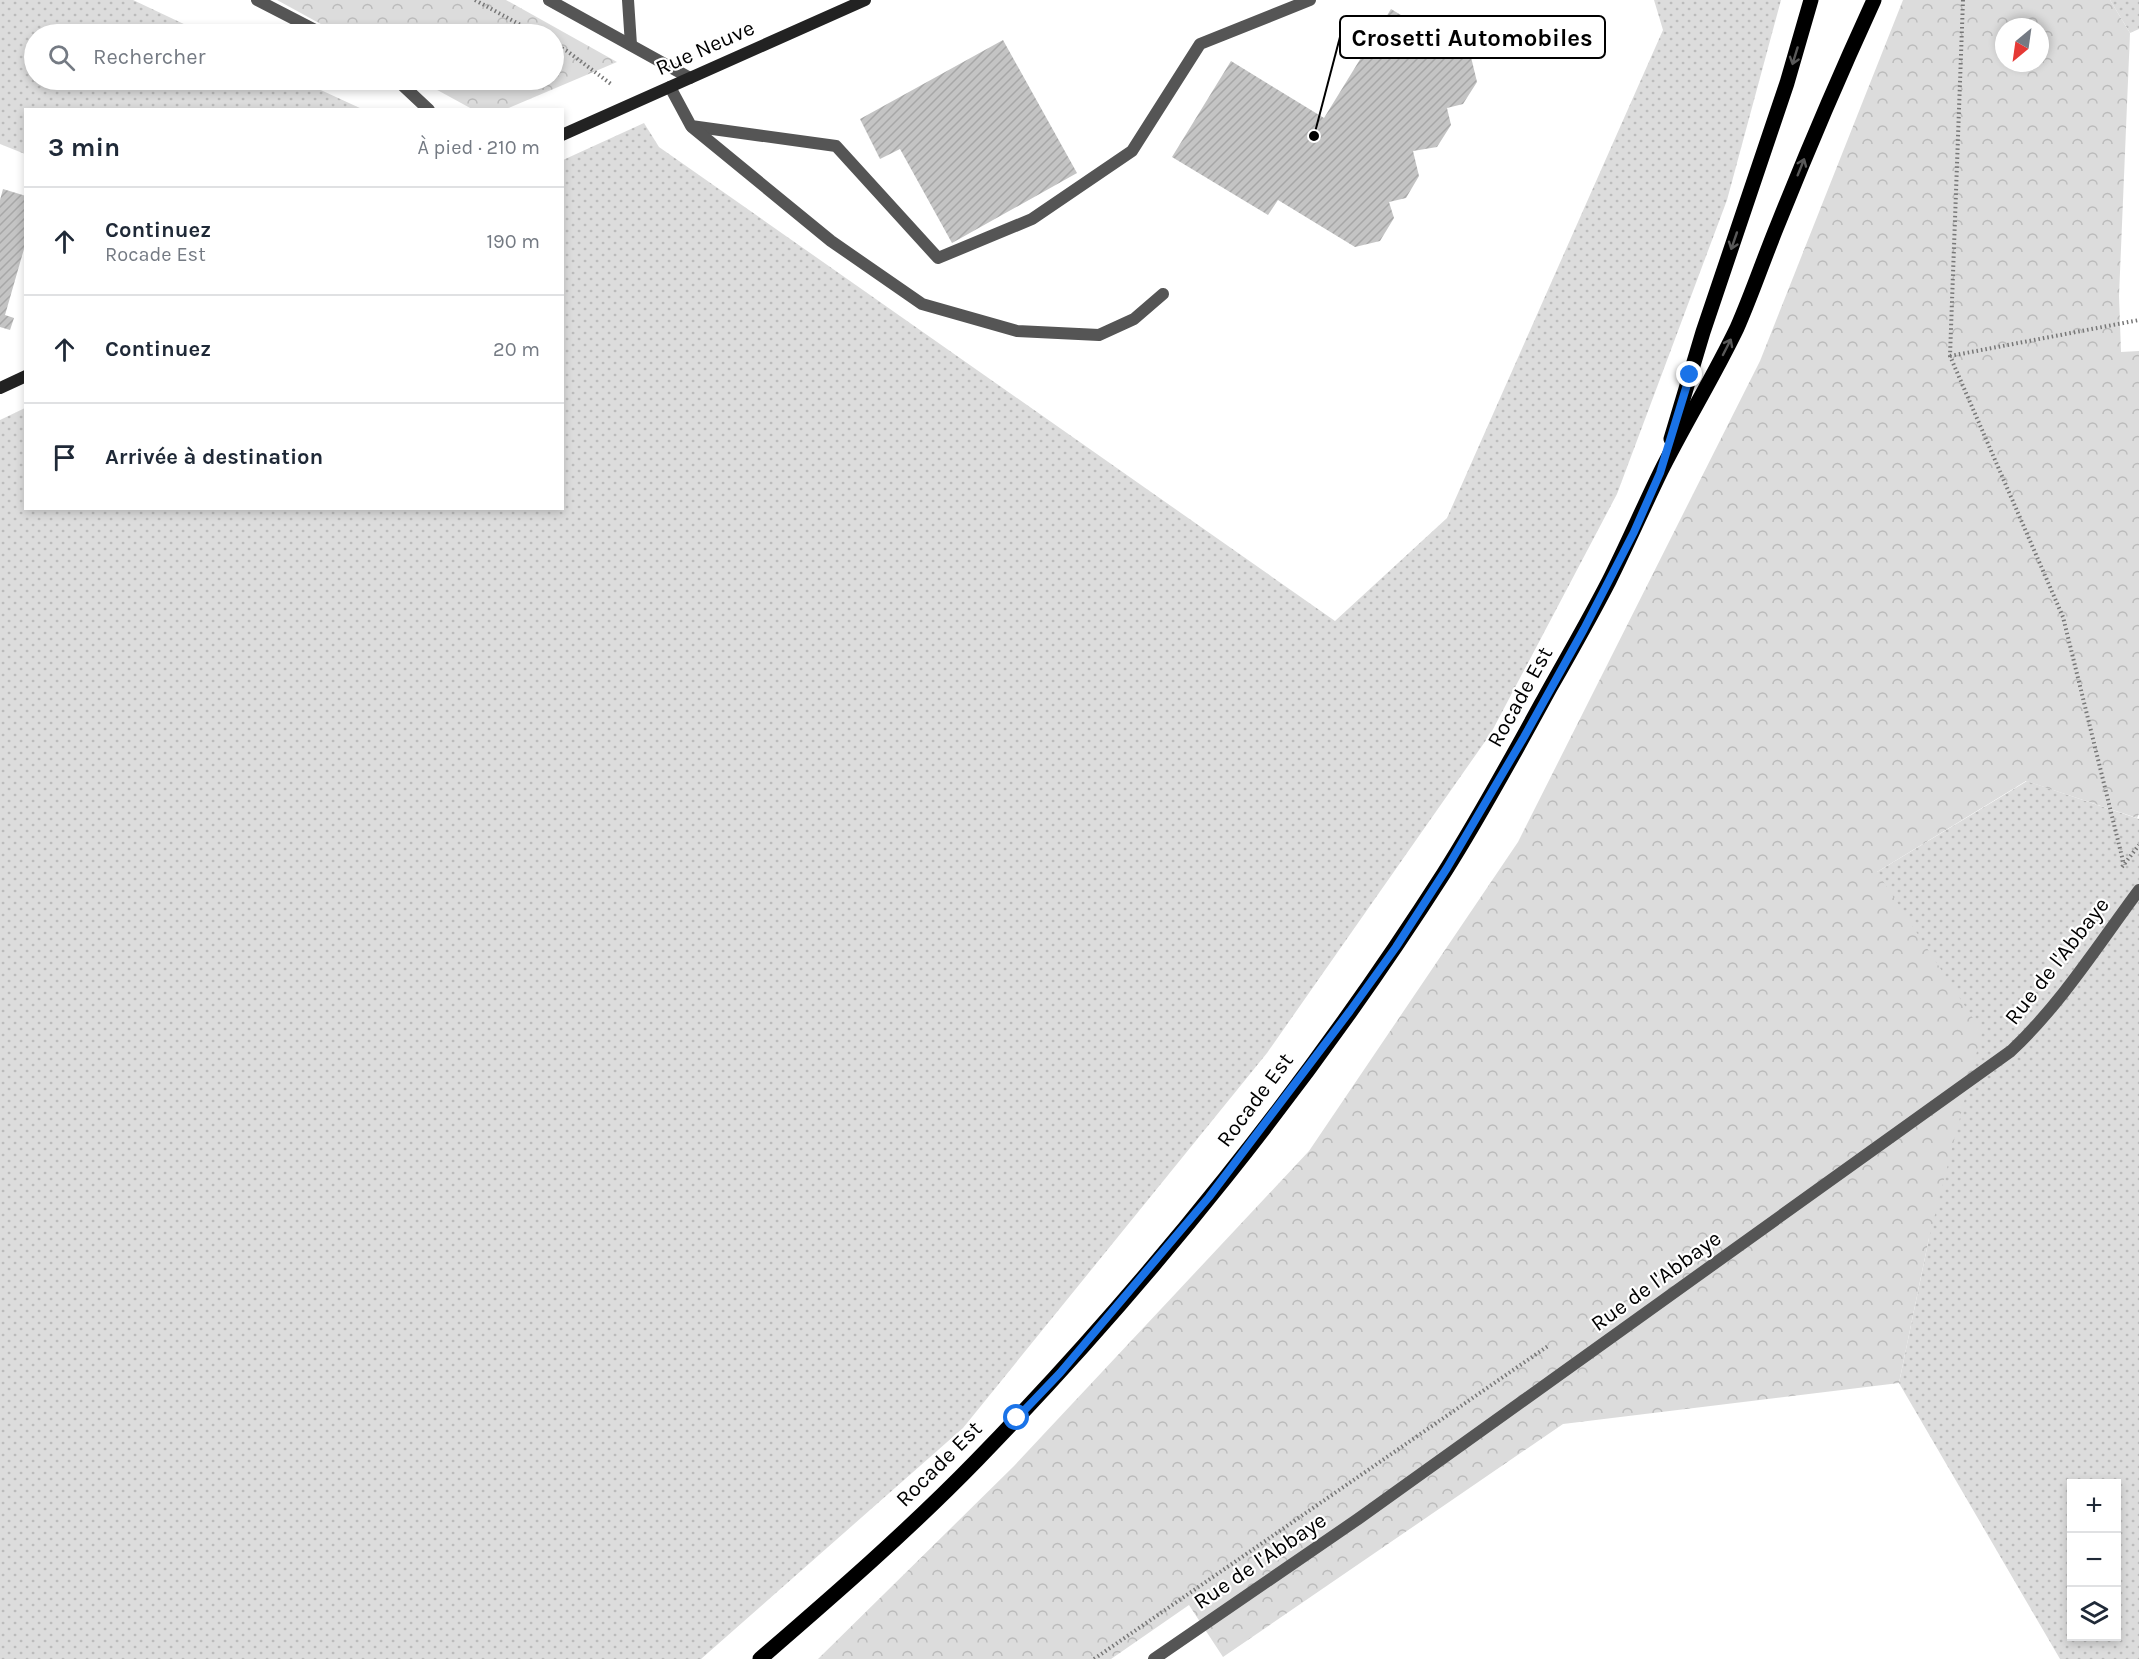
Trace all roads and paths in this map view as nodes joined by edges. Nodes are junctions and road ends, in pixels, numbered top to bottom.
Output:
1 (257, 0) edge
2 (475, 0) edge
3 (549, 0) edge
4 (628, 0) edge
5 (865, 0) edge
6 (1310, 0) edge
7 (1811, 0) edge
8 (1874, 0) edge
9 (1963, 0) edge
10 (304, 24) edge
11 (519, 24) edge
12 (631, 45) junction
13 (564, 49) edge
14 (690, 78) junction
15 (670, 87) junction
16 (408, 90) edge
17 (635, 102) junction
18 (427, 108) edge
19 (692, 126) junction
20 (564, 134) edge
21 (1163, 294) dead end
22 (2139, 320) edge
23 (1950, 356) junction
24 (24, 377) edge
25 (0, 388) edge
26 (1660, 473) junction
27 (2139, 844) edge
28 (2124, 865) junction
29 (2117, 874) dead end
30 (2139, 890) edge
31 (1557, 1339) dead end
32 (760, 1659) edge
33 (1094, 1659) edge
34 (1154, 1659) edge

1 - 10 street
2 - 11 path
3 - 12 street
4 - 12 street
5 - 14 street, Rue Neuve
6 - 19 street
7 -> 26 main road
26 -> 8 main road
9 - 23 path
12 - 14 street
13 - 17 path
14 - 15 street, Rue Neuve
15 - 17 street, Rue Neuve
15 - 19 street
16 - 18 street
17 - 20 street, Rue Neuve
19 - 21 street
22 - 23 path
23 - 28 path
24 - 25 street
26 - 32 main road, Rocade Est
27 - 28 path
28 - 29 path
30 - 34 street, Rue de l'Abbaye
31 - 33 path

